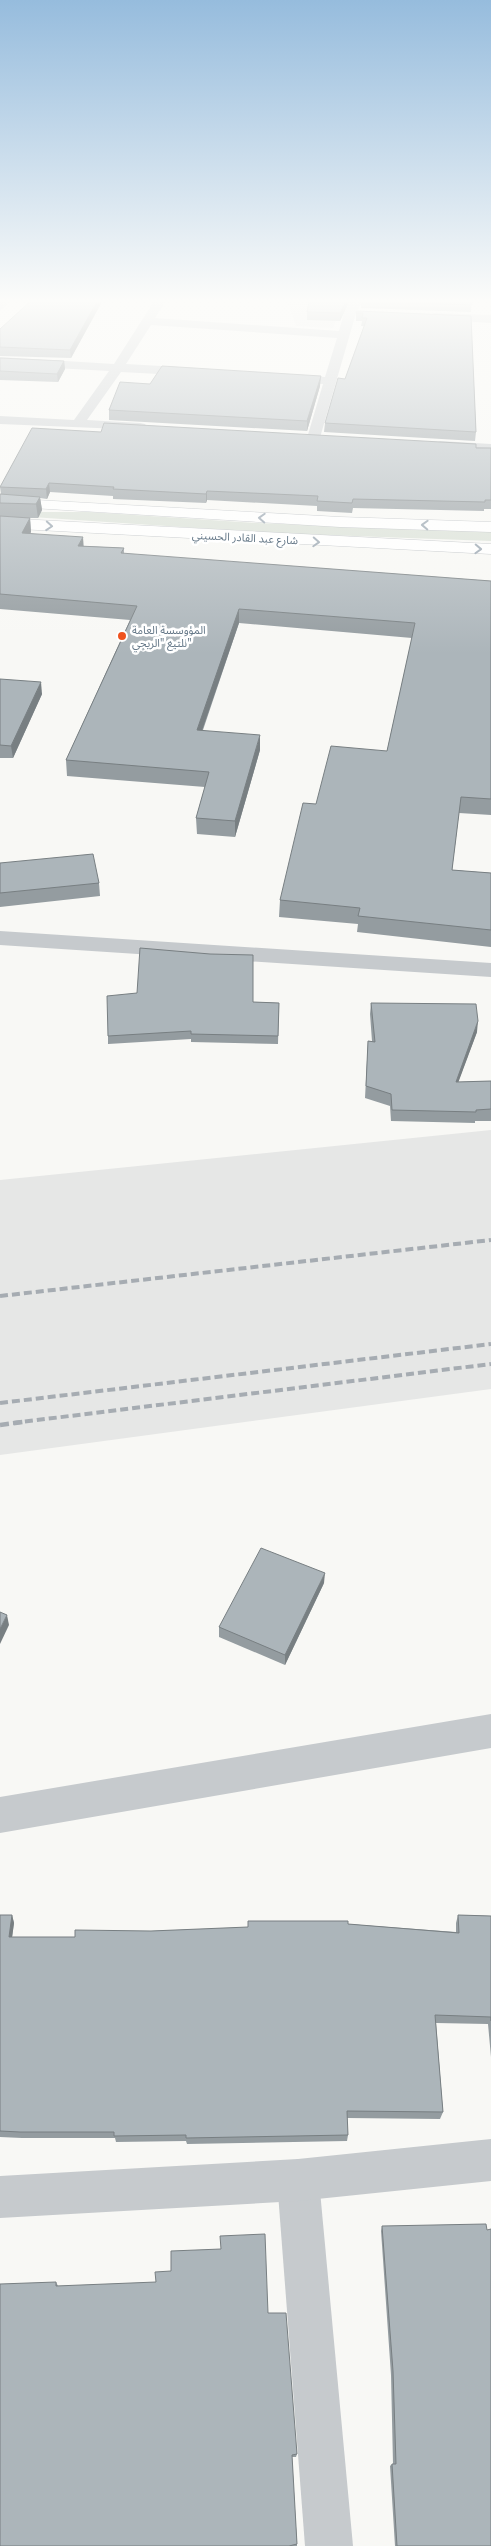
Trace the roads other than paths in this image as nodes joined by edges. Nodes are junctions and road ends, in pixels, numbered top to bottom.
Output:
1 (83, 417) edge
2 (320, 417) edge
3 (0, 420) edge
4 (78, 424) junction
5 (157, 428) edge
6 (314, 438) edge
7 (422, 444) edge
8 (491, 448) edge
9 (0, 502) edge
10 (0, 523) edge
11 (491, 527) edge
12 (491, 549) edge
13 (0, 938) edge
14 (491, 970) edge
15 (491, 1731) edge
16 (0, 1815) edge
17 (491, 2160) edge
18 (298, 2180) junction
19 (0, 2197) edge
20 (330, 2546) edge

1 - 4 street
2 - 6 street
3 - 4 street
4 - 5 street
7 - 8 street
11 -> 9 main road, شارع عبد القادر الحسيني
10 -> 12 main road, شارع عبد القادر الحسيني
13 - 14 street
15 - 16 street
17 - 18 street
18 - 19 street
18 - 20 street

